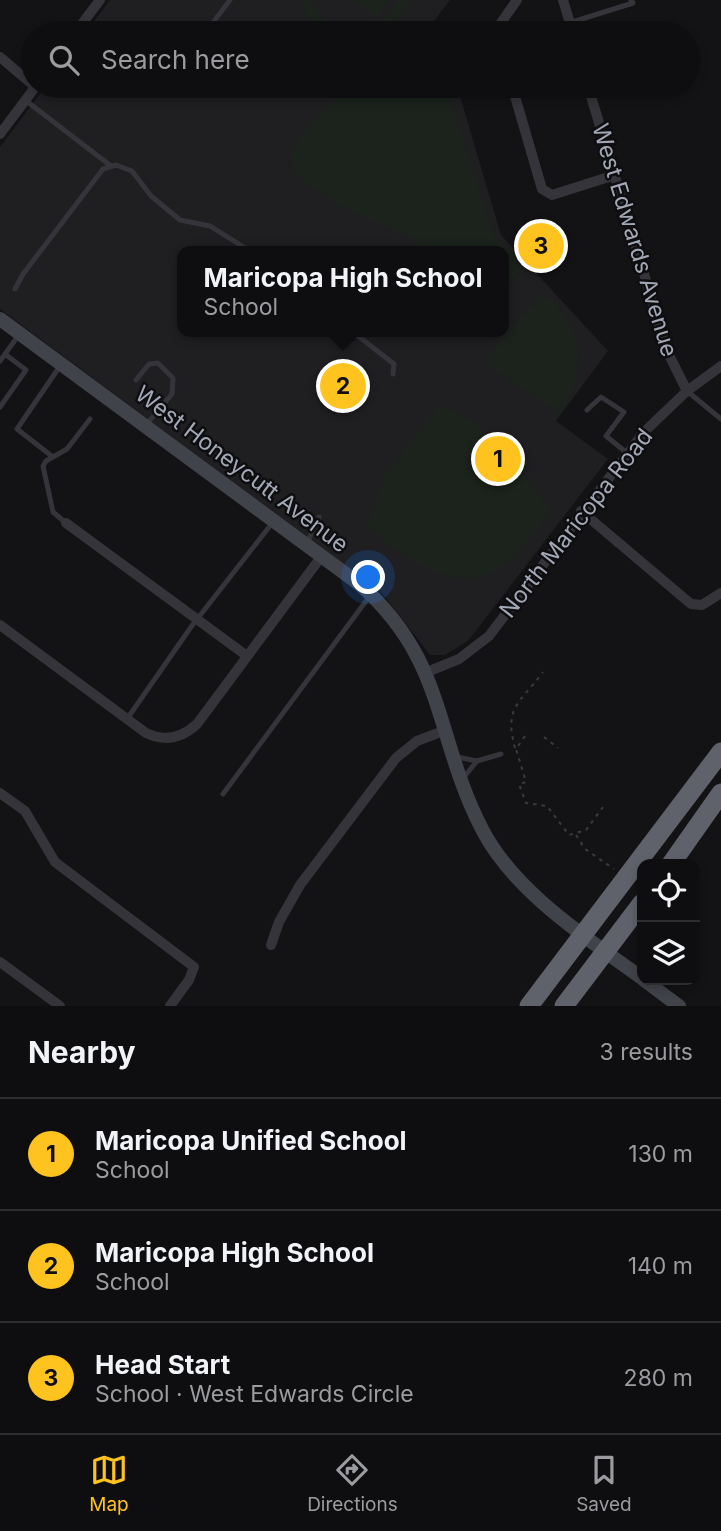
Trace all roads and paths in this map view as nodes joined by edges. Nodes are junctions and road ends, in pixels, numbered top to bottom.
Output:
1 (100, 0) edge
2 (230, 0) edge
3 (517, 0) edge
4 (563, 0) edge
5 (631, 0) edge
6 (84, 21) edge
7 (214, 21) edge
8 (504, 21) edge
9 (569, 21) edge
10 (589, 21) edge
11 (0, 57) edge
12 (21, 75) edge
13 (515, 98) edge
14 (593, 98) edge
15 (25, 100) joint
16 (2, 128) edge
17 (111, 166) junction
18 (615, 175) junction
19 (242, 246) edge
20 (15, 289) dead end
21 (0, 318) edge
22 (20, 334) junction
23 (359, 337) edge
24 (5, 354) junction
25 (0, 361) edge
26 (62, 364) junction
27 (721, 366) edge
28 (393, 374) dead end
29 (136, 380) dead end
30 (687, 391) junction
31 (0, 407) edge
32 (587, 410) dead end
33 (90, 419) dead end
34 (721, 419) edge
35 (145, 426) junction
36 (627, 453) junction
37 (53, 457) junction
38 (582, 511) junction
39 (320, 517) dead end
40 (273, 522) junction
41 (66, 523) joint
42 (306, 546) junction
43 (321, 556) junction
44 (721, 593) edge
45 (371, 595) junction
46 (200, 620) junction
47 (0, 625) edge
48 (247, 656) junction
49 (543, 672) dead end
50 (427, 673) junction
51 (127, 719) junction
52 (446, 730) junction
53 (525, 736) dead end
54 (544, 737) dead end
55 (558, 748) dead end
56 (516, 749) junction
57 (721, 752) edge
58 (501, 754) dead end
59 (454, 756) junction
60 (477, 761) junction
61 (462, 780) junction
62 (0, 793) edge
63 (721, 793) edge
64 (223, 794) dead end
65 (603, 807) dead end
66 (576, 834) junction
67 (675, 859) edge
68 (614, 869) dead end
69 (637, 910) edge
70 (584, 934) junction
71 (271, 946) dead end
72 (605, 951) junction
73 (0, 962) edge
74 (637, 975) edge
75 (651, 985) edge
76 (60, 1006) edge
77 (170, 1006) edge
78 (529, 1006) edge
79 (564, 1006) edge
80 (680, 1006) edge

1 - 6 street
2 - 7 lane
3 - 8 street
4 - 9 street
5 - 10 lane
11 - 12 street
13 - 18 street
14 - 18 street, West Edwards Avenue
15 - 16 street
15 - 17 lane
17 - 19 lane
17 - 20 lane
18 - 30 street, West Edwards Avenue
21 - 22 street, West Honeycutt Avenue
22 - 24 lane
22 - 26 street, West Honeycutt Avenue
23 - 28 lane
24 - 25 lane
24 - 31 lane
26 - 35 street, West Honeycutt Avenue
26 - 37 lane
27 - 30 street, North Maricopa Road
29 - 35 lane
30 - 34 lane
30 - 36 street, North Maricopa Road
32 - 36 lane
33 - 37 lane
35 - 40 street, West Honeycutt Avenue
36 - 38 street, North Maricopa Road
37 - 41 lane
38 - 44 street
38 - 50 street, North Maricopa Road
39 - 42 lane
40 - 42 street, West Honeycutt Avenue
40 - 46 lane
41 - 46 street
42 - 43 street, West Honeycutt Avenue
43 - 45 street, West Honeycutt Avenue
43 - 48 street
45 - 50 street, West Honeycutt Avenue
45 - 64 lane
46 - 48 street
46 - 51 lane
47 - 51 street
48 - 51 street
49 - 56 path
50 - 52 street, West Honeycutt Avenue
52 - 59 street, West Honeycutt Avenue
52 - 71 street
53 - 56 path
54 - 55 path
56 - 66 path
57 - 70 highway
58 - 60 lane
59 - 60 lane
59 - 61 street, West Honeycutt Avenue
60 - 61 lane
61 - 70 street, West Honeycutt Avenue
62 - 77 street
63 - 67 highway
65 - 66 path
66 - 68 path
69 - 72 highway
70 - 72 street, West Honeycutt Avenue
70 - 78 highway
72 - 74 street, West Honeycutt Avenue
72 - 79 highway
73 - 76 street
75 - 80 street, West Honeycutt Avenue

